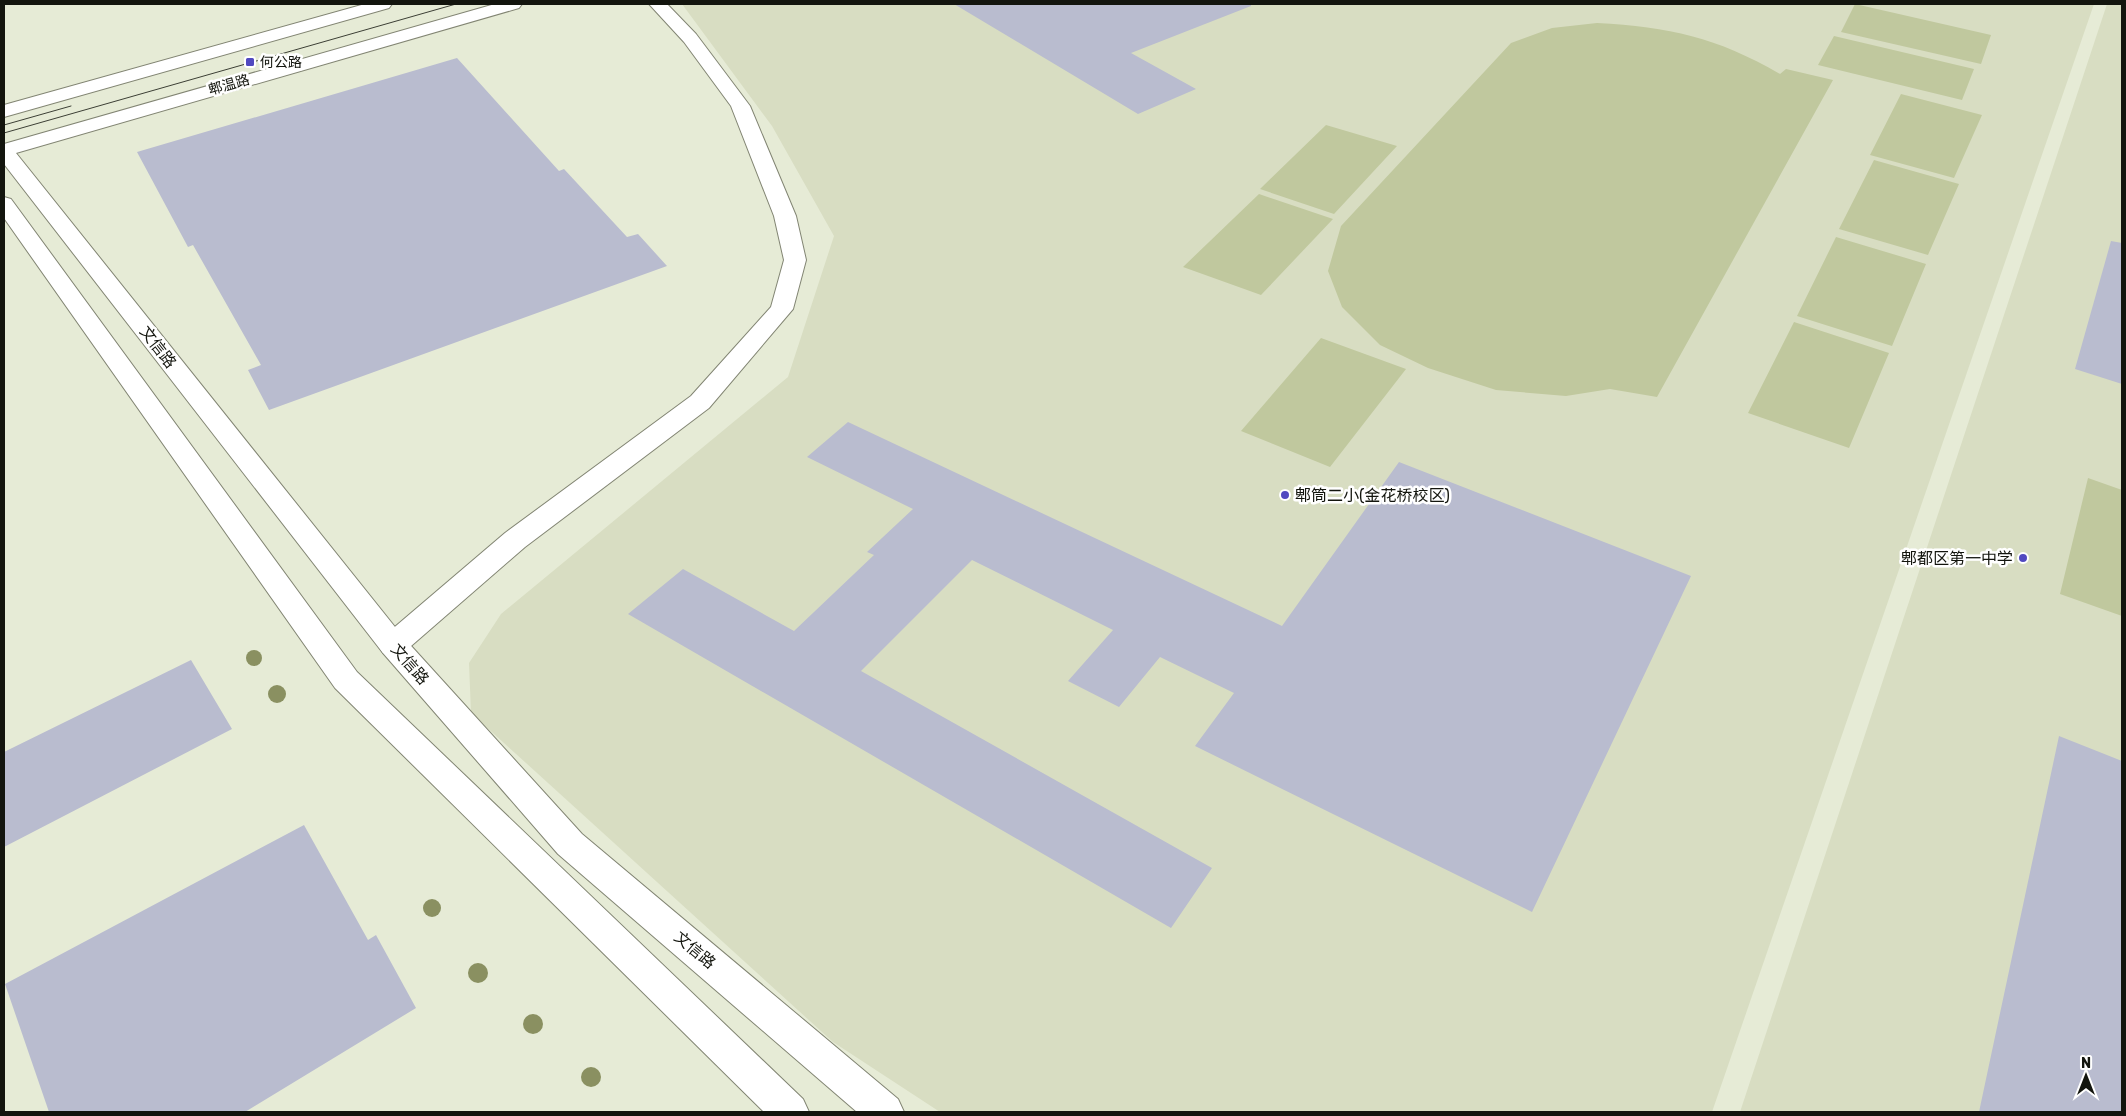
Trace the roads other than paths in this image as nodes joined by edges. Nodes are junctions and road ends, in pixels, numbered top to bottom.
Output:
1 (382, 4) edge
2 (512, 4) edge
3 (658, 4) edge
4 (4, 111) edge
5 (4, 151) edge
6 (4, 203) edge
7 (393, 645) junction
8 (790, 1112) edge
9 (885, 1112) edge

1 - 4 main road
2 - 5 main road, 郫温路
3 - 7 main road
5 - 7 main road, 文信路
6 - 8 main road
7 - 9 main road, 文信路

